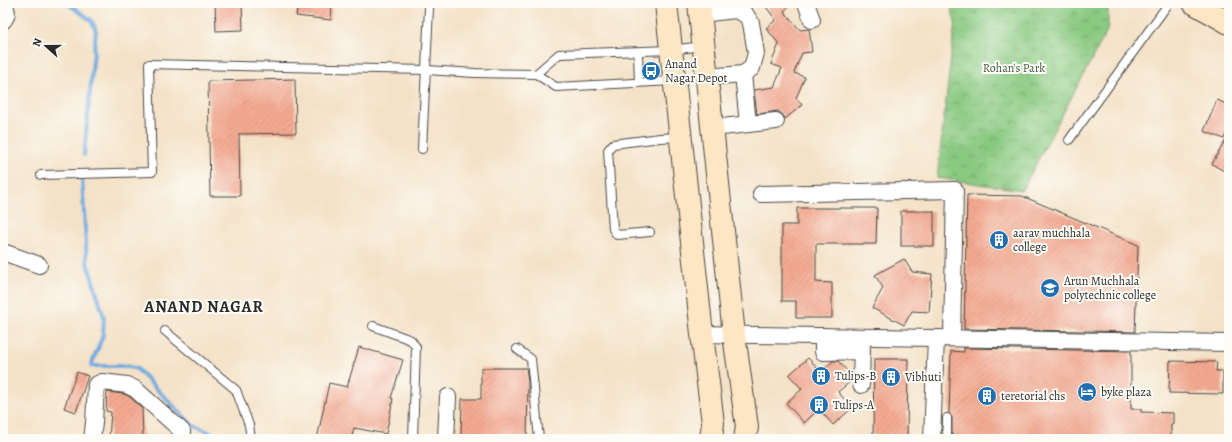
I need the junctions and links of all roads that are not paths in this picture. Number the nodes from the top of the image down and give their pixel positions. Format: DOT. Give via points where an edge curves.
graph roads {
  1 [pos="666,3"];
  2 [pos="806,3"];
  3 [pos="1169,3"];
  4 [pos="1194,3"];
  5 [pos="3,4"];
  6 [pos="736,7"];
  7 [pos="429,8"];
  8 [pos="699,9"];
  9 [pos="812,20"];
  10 [pos="3,21"];
  11 [pos="1229,23"];
  12 [pos="704,46"];
  13 [pos="671,50"];
  14 [pos="638,52"];
  15 [pos="426,70"];
  16 [pos="536,74"];
  17 [pos="743,74"];
  18 [pos="707,77"];
  19 [pos="674,80"];
  20 [pos="640,82"];
  21 [pos="776,121"];
  22 [pos="748,124"];
  23 [pos="713,128"];
  24 [pos="681,137"];
  25 [pos="1069,140"];
  26 [pos="422,149"];
  27 [pos="41,175"];
  28 [pos="761,194"];
  29 [pos="650,232"];
  30 [pos="3,252"];
  31 [pos="39,265"];
  32 [pos="373,326"];
  33 [pos="165,331"];
  34 [pos="702,334"];
  35 [pos="734,335"];
  36 [pos="944,338"];
  37 [pos="823,340"];
  38 [pos="1229,343"];
  39 [pos="862,344"];
  40 [pos="763,345"];
  41 [pos="516,349"];
  42 [pos="861,385"];
  43 [pos="448,397"];
  44 [pos="947,418"];
  45 [pos="92,439"];
  46 [pos="182,439"];
  47 [pos="251,439"];
  48 [pos="413,439"];
  49 [pos="446,439"];
  50 [pos="539,439"];
  51 [pos="711,439"];
  52 [pos="745,439"];
  53 [pos="932,439"];
  54 [pos="947,439"];
  1 -- 13 [label="main road"];
  2 -- 9 [label="street"];
  3 -- 25 [label="lane"];
  4 -- 11 [label="main road"];
  5 -- 10 [label="street" via="7,11"];
  6 -- 8 [label="street"];
  6 -- 17 [label="street" via="751,23 756,53 752,68"];
  7 -- 15 [label="lane"];
  8 -- 12 [label="main road"];
  12 -- 13 [label="lane"];
  12 -- 18 [label="main road"];
  13 -- 14 [label="lane"];
  13 -- 19 [label="main road"];
  14 -- 16 [label="lane" via="559,54"];
  14 -- 20 [label="lane"];
  15 -- 16 [label="lane"];
  15 -- 26 [label="lane"];
  15 -- 27 [label="lane" via="149,64 152,172"];
  16 -- 20 [label="lane" via="556,87"];
  17 -- 18 [label="street"];
  17 -- 22 [label="street"];
  18 -- 23 [label="main road"];
  19 -- 20 [label="lane"];
  19 -- 24 [label="main road"];
  21 -- 22 [label="street"];
  22 -- 23 [label="street"];
  23 -- 35 [label="main road"];
  24 -- 29 [label="lane" via="613,144 608,150 613,229 617,235"];
  24 -- 34 [label="main road"];
  28 -- 36 [label="street" via="955,190"];
  30 -- 31 [label="street"];
  32 -- 48 [label="lane" via="411,340 416,347"];
  33 -- 47 [label="lane" via="236,390 249,425"];
  34 -- 35 [label="street"];
  34 -- 51 [label="main road" via="713,423"];
  35 -- 37 [label="street"];
  35 -- 52 [label="main road" via="747,427"];
  36 -- 38 [label="street"];
  36 -- 39 [label="street"];
  36 -- 53 [label="street"];
  37 -- 39 [label="street"];
  37 -- 40 [label="street"];
  39 -- 42 [label="street"];
  41 -- 50 [label="lane" via="531,359"];
  43 -- 49 [label="street"];
  44 -- 54 [label="lane"];
  45 -- 46 [label="street" via="96,385 102,382 127,385 135,389 182,431"];
}
